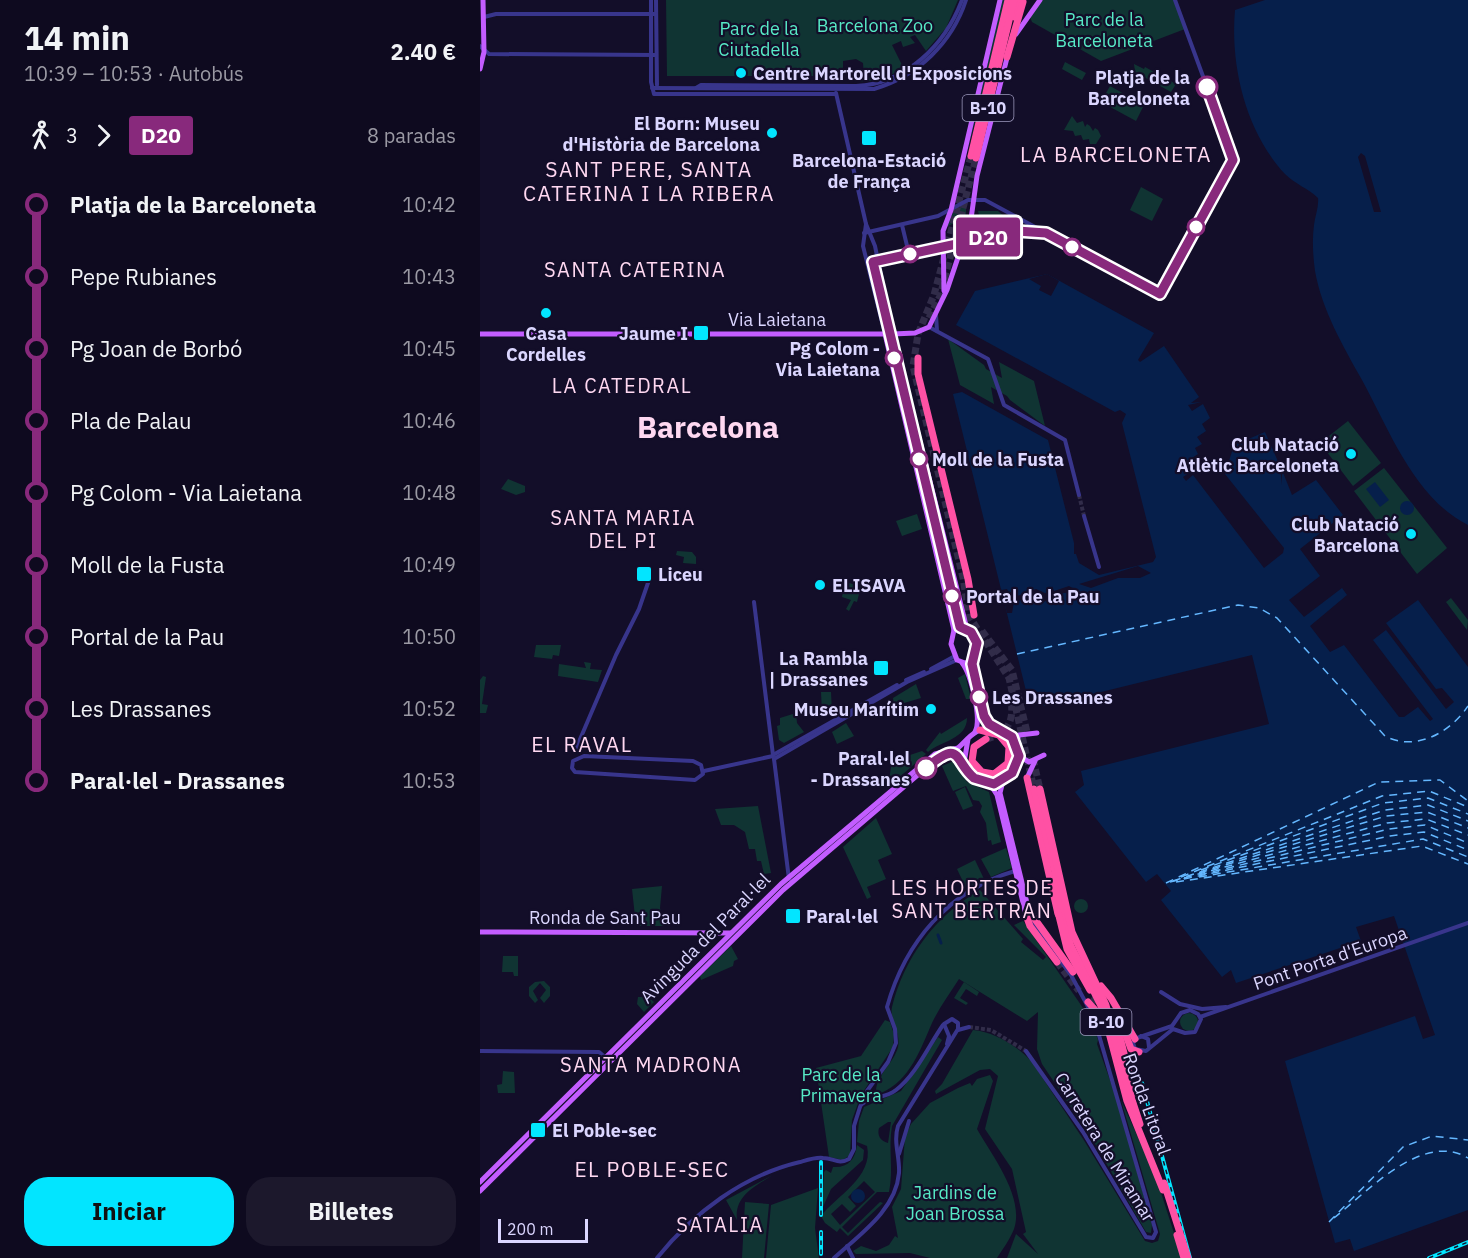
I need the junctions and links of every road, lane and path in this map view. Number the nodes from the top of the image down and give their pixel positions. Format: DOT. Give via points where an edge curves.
graph roads {
  1 [pos="483,0"];
  2 [pos="651,0"];
  3 [pos="656,0"];
  4 [pos="964,0"];
  5 [pos="1000,0"];
  6 [pos="1008,0"];
  7 [pos="1014,0"];
  8 [pos="1022,0"];
  9 [pos="1040,0"];
  10 [pos="1175,0"];
  11 [pos="654,14"];
  12 [pos="482,20"];
  13 [pos="482,34"];
  14 [pos="480,46"];
  15 [pos="484,52"];
  16 [pos="653,55"];
  17 [pos="1003,58"];
  18 [pos="480,69"];
  19 [pos="656,87"];
  20 [pos="696,88"];
  21 [pos="835,89"];
  22 [pos="737,91"];
  23 [pos="697,94"];
  24 [pos="974,199"];
  25 [pos="951,210"];
  26 [pos="1017,216"];
  27 [pos="866,224"];
  28 [pos="903,225"];
  29 [pos="1019,230"];
  30 [pos="870,232"];
  31 [pos="864,233"];
  32 [pos="1046,233"];
  33 [pos="962,243"];
  34 [pos="942,247"];
  35 [pos="909,254"];
  36 [pos="877,261"];
  37 [pos="869,263"];
  38 [pos="944,296"];
  39 [pos="936,314"];
  40 [pos="929,327"];
  41 [pos="938,331"];
  42 [pos="480,334"];
  43 [pos="885,334"];
  44 [pos="893,334"];
  45 [pos="918,358"];
  46 [pos="1079,495"];
  47 [pos="1084,516"];
  48 [pos="1099,567"];
  49 [pos="649,580"];
  50 [pos="754,602"];
  51 [pos="974,615"];
  52 [pos="967,628"];
  53 [pos="954,630"];
  54 [pos="958,660"];
  55 [pos="972,661"];
  56 [pos="996,728"];
  57 [pos="978,731"];
  58 [pos="1037,733"];
  59 [pos="968,739"];
  60 [pos="986,739"];
  61 [pos="1016,742"];
  62 [pos="574,751"];
  63 [pos="1044,755"];
  64 [pos="1019,756"];
  65 [pos="774,757"];
  66 [pos="1038,760"];
  67 [pos="964,763"];
  68 [pos="704,771"];
  69 [pos="1012,773"];
  70 [pos="1027,778"];
  71 [pos="1004,780"];
  72 [pos="988,784"];
  73 [pos="1017,871"];
  74 [pos="1055,877"];
  75 [pos="789,881"];
  76 [pos="1027,913"];
  77 [pos="1058,914"];
  78 [pos="1468,923"];
  79 [pos="480,932"];
  80 [pos="731,933"];
  81 [pos="1057,962"];
  82 [pos="1095,980"];
  83 [pos="1161,992"];
  84 [pos="1090,997"];
  85 [pos="1235,1005"];
  86 [pos="1200,1017"];
  87 [pos="1177,1020"];
  88 [pos="958,1023"];
  89 [pos="944,1024"];
  90 [pos="946,1031"];
  91 [pos="956,1031"];
  92 [pos="1181,1031"];
  93 [pos="938,1033"];
  94 [pos="1138,1038"];
  95 [pos="947,1044"];
  96 [pos="1149,1047"];
  97 [pos="480,1051"];
  98 [pos="1026,1051"];
  99 [pos="1138,1052"];
  100 [pos="608,1060"];
  101 [pos="868,1094"];
  102 [pos="875,1097"];
  103 [pos="902,1119"];
  104 [pos="1143,1136"];
  105 [pos="898,1157"];
  106 [pos="480,1182"];
  107 [pos="480,1191"];
  108 [pos="847,1246"];
  109 [pos="657,1258"];
  110 [pos="834,1258"];
  111 [pos="853,1258"];
  112 [pos="1186,1258"];
  1 -- 12 [label="main road"];
  2 -- 11 [label="street"];
  3 -- 11 [label="street"];
  4 -- 21 [label="street" via="950,34 918,68 874,89"];
  5 -- 25 [label="main road"];
  6 -- 17 [label="highway, B-10" via="974,157"];
  7 -- 17 [label="highway, B-10"];
  8 -- 17 [label="highway"];
  8 -- 17 [label="highway"];
  9 -- 17 [label="main road"];
  10 -- 32 [label="street" via="1232,163 1160,294"];
  11 -- 12 [label="street" via="496,14"];
  11 -- 16 [label="street"];
  12 -- 13 [label="main road"];
  13 -- 15 [label="main road"];
  14 -- 15 [label="street"];
  15 -- 16 [label="street"];
  15 -- 18 [label="main road"];
  16 -- 19 [label="street"];
  17 -- 24 [label="main road"];
  19 -- 20 [label="street"];
  19 -- 23 [label="street" via="654,94"];
  20 -- 21 [label="street" via="701,85"];
  20 -- 22 [label="street"];
  20 -- 23 [label="street"];
  21 -- 22 [label="street"];
  21 -- 22 [label="street"];
  21 -- 27 [label="street"];
  22 -- 23 [label="street"];
  24 -- 25 [label="street"];
  24 -- 26 [label="street" via="989,201"];
  24 -- 33 [label="main road"];
  25 -- 28 [label="street"];
  25 -- 34 [label="main road"];
  26 -- 29 [label="street"];
  26 -- 32 [label="street"];
  27 -- 30 [label="street"];
  27 -- 31 [label="street"];
  28 -- 30 [label="street"];
  28 -- 35 [label="street"];
  29 -- 32 [label="street"];
  29 -- 33 [label="street"];
  30 -- 31 [label="street"];
  30 -- 36 [label="street"];
  31 -- 37 [label="street" via="863,246"];
  33 -- 34 [label="street"];
  33 -- 38 [label="main road"];
  34 -- 35 [label="street"];
  34 -- 38 [label="main road"];
  35 -- 36 [label="street"];
  36 -- 37 [label="street"];
  36 -- 44 [label="street"];
  37 -- 43 [label="street"];
  38 -- 39 [label="main road"];
  39 -- 40 [label="main road"];
  39 -- 41 [label="street"];
  40 -- 41 [label="street"];
  40 -- 44 [label="main road, Via Laietana" via="915,333"];
  41 -- 46 [label="street" via="990,360 1005,407 1065,440"];
  42 -- 43 [label="main road, Via Laietana"];
  43 -- 44 [label="main road, Via Laietana"];
  43 -- 53 [label="main road"];
  44 -- 52 [label="main road"];
  45 -- 51 [label="highway" via="918,374"];
  47 -- 48 [label="street"];
  49 -- 62 [label="street"];
  50 -- 65 [label="street"];
  52 -- 53 [label="main road"];
  52 -- 55 [label="main road" via="974,635 977,651"];
  53 -- 54 [label="main road" via="951,644"];
  54 -- 55 [label="main road"];
  54 -- 57 [label="main road" via="967,670 978,714"];
  54 -- 65 [label="street" via="907,682"];
  55 -- 56 [label="main road" via="984,716"];
  56 -- 57 [label="main road"];
  56 -- 61 [label="main road"];
  57 -- 59 [label="main road"];
  57 -- 60 [label="highway" via="1001,736 1010,751 1005,768 988,774 977,769 972,756 976,745"];
  58 -- 61 [label="main road" via="1019,735"];
  59 -- 67 [label="main road"];
  59 -- 75 [label="main road, Avinguda del Paral·lel" via="958,748 934,754"];
  61 -- 64 [label="main road"];
  63 -- 66 [label="main road"];
  64 -- 66 [label="main road" via="1025,762"];
  64 -- 69 [label="main road"];
  65 -- 68 [label="street"];
  65 -- 75 [label="street"];
  66 -- 70 [label="main road"];
  67 -- 72 [label="main road" via="971,776"];
  67 -- 75 [label="main road, Avinguda del Paral·lel" via="955,754 940,756"];
  68 -- 68 [label="street" via="693,761 584,756 574,760 572,768 579,773 695,780"];
  69 -- 70 [label="main road, B-10" via="1022,770"];
  69 -- 71 [label="main road"];
  70 -- 77 [label="highway, B-10"];
  71 -- 72 [label="main road"];
  71 -- 73 [label="main road" via="999,790"];
  72 -- 73 [label="main road" via="996,792"];
  73 -- 76 [label="main road"];
  73 -- 101 [label="street" via="970,891 933,920 905,962 887,1010 896,1043"];
  74 -- 77 [label="highway, B-10"];
  74 -- 82 [label="highway, Ronda Litoral / B-10" via="1037,789 1072,932"];
  74 -- 104 [label="highway, Ronda Litoral / B-10" via="1064,925 1103,1010 1120,1079"];
  75 -- 80 [label="main road, Avinguda del Paral·lel"];
  75 -- 100 [label="main road, Avinguda del Paral·lel"];
  76 -- 81 [label="highway" via="1030,926"];
  76 -- 84 [label="highway, B-10"];
  76 -- 98 [label="street, Carretera de Miramar" via="1071,975 1094,1018 1156,1232 1153,1238 1146,1237 1083,1132"];
  77 -- 84 [label="highway, B-10" via="1069,956"];
  78 -- 85 [label="street, Pont Porta d'Europa"];
  79 -- 80 [label="main road, Ronda de Sant Pau"];
  80 -- 100 [label="main road, Avinguda del Paral·lel"];
  82 -- 94 [label="highway, B-10"];
  82 -- 104 [label="highway, Ronda Litoral / B-10" via="1108,1010"];
  83 -- 85 [label="street" via="1176,1002 1202,1009"];
  84 -- 104 [label="highway, B-10" via="1121,1094"];
  85 -- 86 [label="street, Pont Porta d'Europa"];
  86 -- 87 [label="street" via="1187,1010"];
  86 -- 92 [label="street" via="1195,1032"];
  87 -- 92 [label="street"];
  87 -- 94 [label="street" via="1172,1026"];
  88 -- 89 [label="street" via="950,1018"];
  88 -- 91 [label="street"];
  88 -- 91 [label="street" via="967,1027"];
  89 -- 90 [label="street"];
  89 -- 93 [label="street"];
  90 -- 91 [label="street"];
  90 -- 93 [label="street"];
  90 -- 95 [label="street"];
  91 -- 95 [label="street"];
  92 -- 96 [label="street" via="1171,1030"];
  93 -- 102 [label="street" via="902,1086 891,1094"];
  94 -- 96 [label="street" via="1148,1039"];
  94 -- 99 [label="street" via="1133,1045"];
  95 -- 103 [label="street"];
  96 -- 99 [label="street"];
  97 -- 100 [label="street" via="599,1052"];
  99 -- 104 [label="highway, B-10" via="1131,1049 1114,1013"];
  100 -- 106 [label="main road, Avinguda del Paral·lel"];
  100 -- 107 [label="main road, Avinguda del Paral·lel"];
  101 -- 102 [label="street"];
  101 -- 102 [label="street"];
  101 -- 109 [label="street" via="854,1126 853,1154 849,1159 837,1163 825,1157 776,1168 725,1195"];
  103 -- 105 [label="street" via="895,1137"];
  103 -- 105 [label="street" via="904,1124 909,1121"];
  104 -- 112 [label="highway, Ronda Litoral / B-10, bridge"];
  105 -- 108 [label="street" via="897,1186 891,1200"];
  108 -- 110 [label="street"];
  108 -- 111 [label="street"];
}
